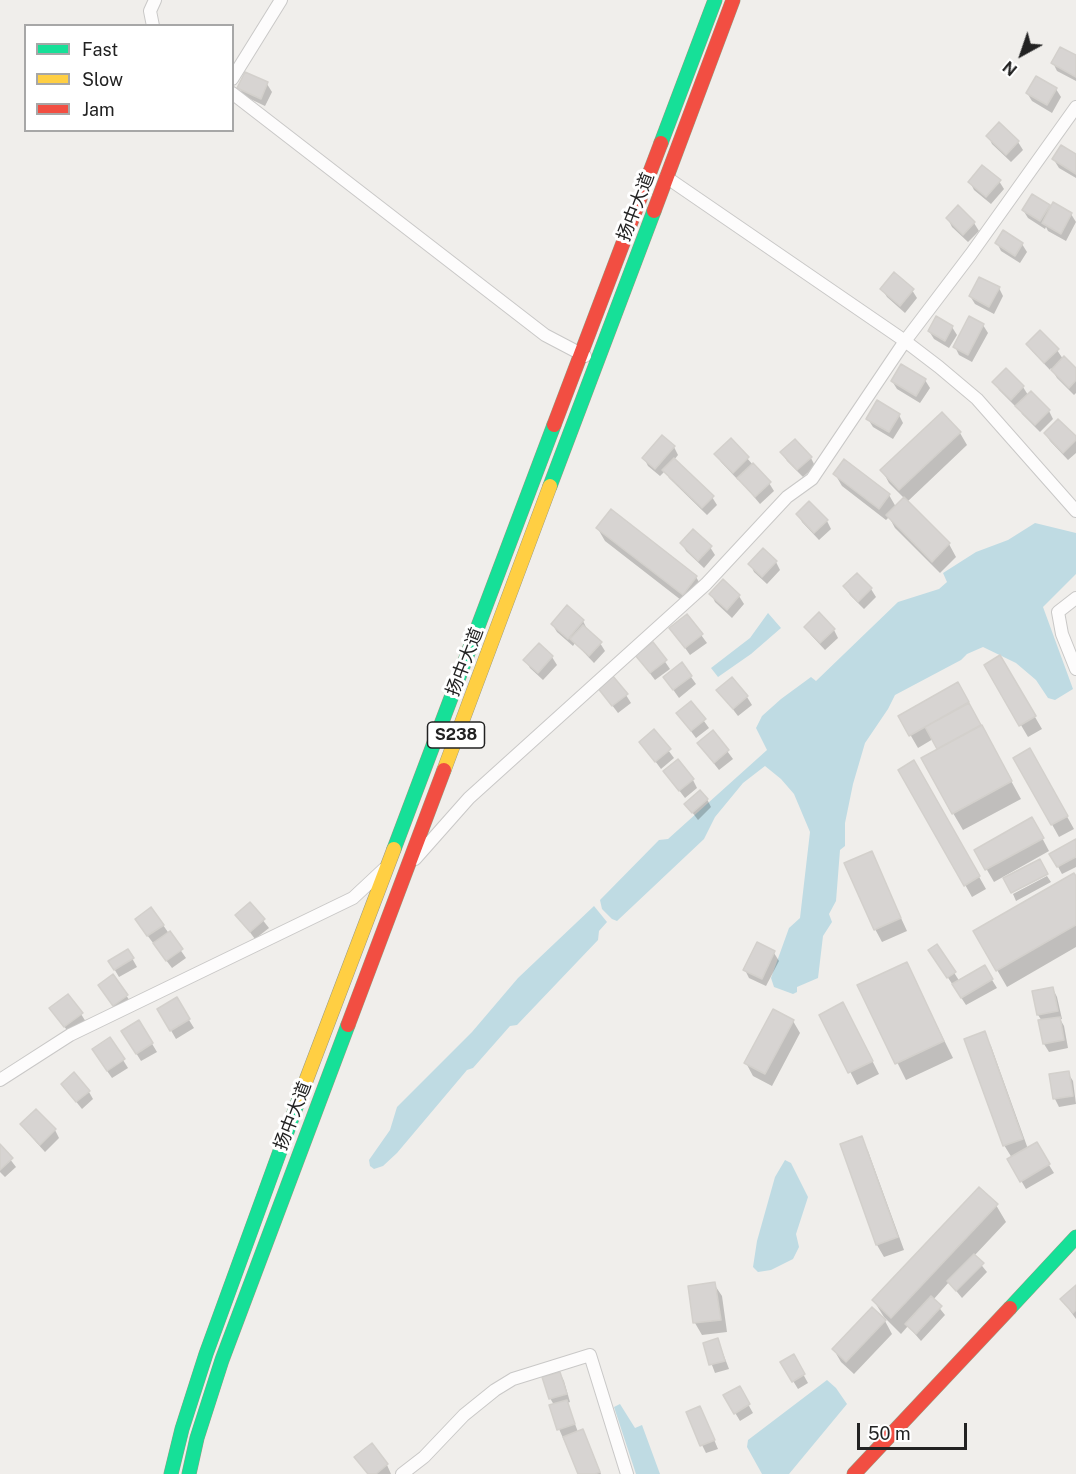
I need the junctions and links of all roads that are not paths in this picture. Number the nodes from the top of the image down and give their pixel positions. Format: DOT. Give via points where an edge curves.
graph roads {
  1 [pos="155,0"];
  2 [pos="281,0"];
  3 [pos="715,0"];
  4 [pos="733,0"];
  5 [pos="153,24"];
  6 [pos="234,76"];
  7 [pos="234,95"];
  8 [pos="1076,107"];
  9 [pos="651,170"];
  10 [pos="666,177"];
  11 [pos="905,341"];
  12 [pos="581,354"];
  13 [pos="597,362"];
  14 [pos="1076,511"];
  15 [pos="1076,598"];
  16 [pos="1076,669"];
  17 [pos="388,865"];
  18 [pos="405,870"];
  19 [pos="0,1080"];
  20 [pos="1076,1237"];
  21 [pos="171,1474"];
  22 [pos="189,1474"];
  23 [pos="402,1474"];
  24 [pos="627,1474"];
  25 [pos="854,1474"];
  1 -- 5 [label="street" via="150,11"];
  2 -- 6 [label="street"];
  3 -- 9 [label="main road, 扬中大道 / S238"];
  4 -- 10 [label="main road, 扬中大道 / S238"];
  7 -- 12 [label="street" via="545,335"];
  8 -- 11 [label="street"];
  9 -- 10 [label="main road"];
  9 -- 12 [label="main road, 扬中大道 / S238"];
  10 -- 11 [label="street"];
  10 -- 13 [label="main road, 扬中大道 / S238"];
  11 -- 14 [label="street" via="977,399"];
  11 -- 18 [label="street" via="812,479 787,497 706,584 469,798"];
  12 -- 13 [label="street"];
  12 -- 17 [label="main road, 扬中大道 / S238"];
  13 -- 18 [label="main road, 扬中大道 / S238"];
  15 -- 16 [label="street" via="1058,612"];
  17 -- 18 [label="street"];
  17 -- 19 [label="street" via="353,898 70,1035"];
  17 -- 21 [label="main road, 扬中大道 / S238" via="206,1354"];
  18 -- 22 [label="main road, 扬中大道 / S238" via="222,1360"];
  20 -- 25 [label="main road"];
  23 -- 24 [label="street" via="495,1390 513,1379 590,1355"];
}
